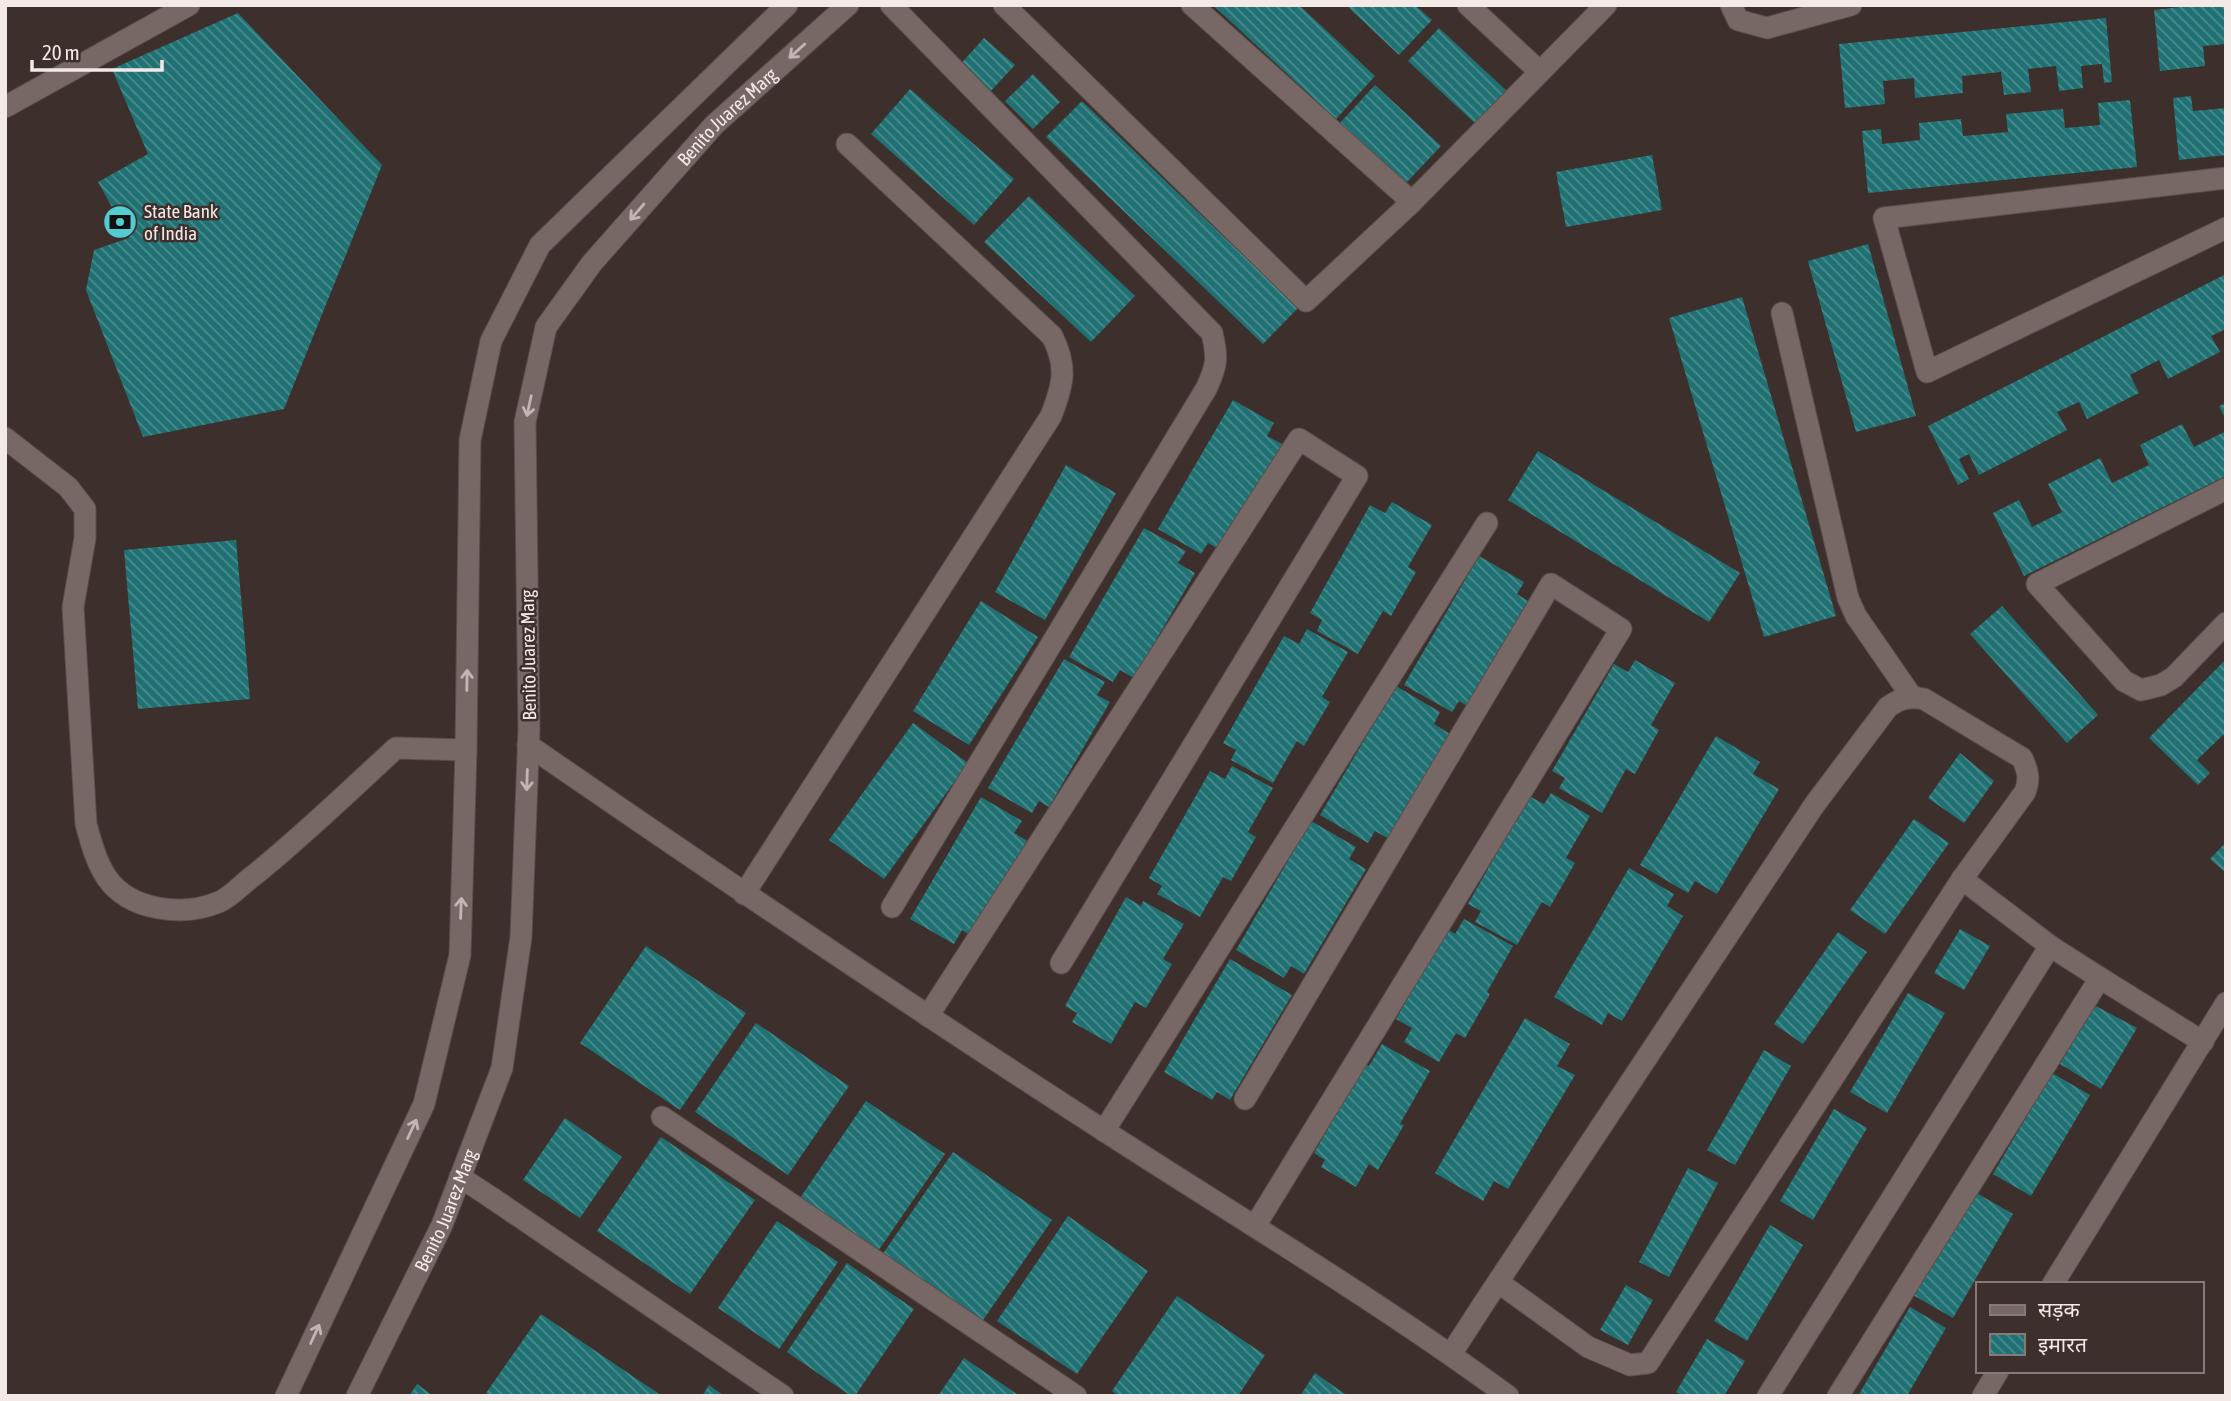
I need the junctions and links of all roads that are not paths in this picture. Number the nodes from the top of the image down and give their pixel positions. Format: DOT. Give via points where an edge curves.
graph roads {
  1 [pos="188,5"];
  2 [pos="787,5"];
  3 [pos="848,5"];
  4 [pos="891,5"];
  5 [pos="1004,5"];
  6 [pos="1192,5"];
  7 [pos="1468,5"];
  8 [pos="1606,5"];
  9 [pos="1731,5"];
  10 [pos="1851,5"];
  11 [pos="1540,72"];
  12 [pos="5,107"];
  13 [pos="847,144"];
  14 [pos="2226,178"];
  15 [pos="1412,202"];
  16 [pos="2226,228"];
  17 [pos="1782,313"];
  18 [pos="5,438"];
  19 [pos="2226,489"];
  20 [pos="1487,523"];
  21 [pos="2226,623"];
  22 [pos="1912,697"];
  23 [pos="528,746"];
  24 [pos="466,750"];
  25 [pos="1962,879"];
  26 [pos="744,894"];
  27 [pos="892,907"];
  28 [pos="2050,946"];
  29 [pos="1061,962"];
  30 [pos="2100,978"];
  31 [pos="2226,1003"];
  32 [pos="928,1016"];
  33 [pos="2203,1042"];
  34 [pos="1245,1099"];
  35 [pos="662,1117"];
  36 [pos="1104,1131"];
  37 [pos="460,1177"];
  38 [pos="1255,1226"];
  39 [pos="1498,1282"];
  40 [pos="2054,1282"];
  41 [pos="1451,1354"];
  42 [pos="1997,1373"];
  43 [pos="286,1396"];
  44 [pos="356,1396"];
  45 [pos="783,1396"];
  46 [pos="1076,1396"];
  47 [pos="1508,1396"];
  48 [pos="1768,1396"];
  49 [pos="1838,1396"];
  50 [pos="1983,1396"];
  1 -- 12 [label="street"];
  24 -- 2 [label="street, Benito Juarez Marg, one-way" via="470,440 491,341 540,245"];
  3 -- 23 [label="street, Benito Juarez Marg, one-way" via="714,125 592,263 546,327 525,422"];
  4 -- 27 [label="street" via="1212,334 1217,351 1217,367 1206,389"];
  5 -- 15 [label="street" via="1306,300"];
  6 -- 15 [label="street"];
  7 -- 11 [label="street"];
  8 -- 11 [label="street"];
  9 -- 10 [label="street" via="1738,20 1768,27"];
  11 -- 15 [label="street"];
  13 -- 26 [label="street" via="1052,336 1063,373 1051,416"];
  14 -- 16 [label="street" via="1884,218 1927,372"];
  17 -- 22 [label="street" via="1848,598 1856,617"];
  18 -- 24 [label="street" via="68,487 85,509 85,538 73,607 86,824 94,853 122,894 156,909 220,902 396,748"];
  19 -- 21 [label="street" via="2038,583 2124,681 2141,690 2174,677"];
  20 -- 36 [label="street"];
  22 -- 25 [label="street" via="1924,699 2022,758 2028,771 2025,792"];
  22 -- 39 [label="street" via="1888,708 1815,804"];
  23 -- 26 [label="street"];
  23 -- 37 [label="street, Benito Juarez Marg, one-way" via="521,937 502,1068"];
  43 -- 24 [label="street, Benito Juarez Marg, one-way" via="424,1104 460,955"];
  25 -- 28 [label="street"];
  25 -- 39 [label="street" via="1648,1363 1630,1365 1588,1347"];
  26 -- 32 [label="street"];
  28 -- 30 [label="street"];
  28 -- 48 [label="street"];
  29 -- 32 [label="street" via="1357,476 1299,439"];
  30 -- 33 [label="street"];
  30 -- 49 [label="street"];
  31 -- 33 [label="street"];
  32 -- 36 [label="street"];
  33 -- 40 [label="street"];
  34 -- 38 [label="street" via="1551,583 1621,629"];
  35 -- 46 [label="street"];
  36 -- 38 [label="street"];
  37 -- 44 [label="street, Benito Juarez Marg" via="442,1225"];
  37 -- 45 [label="street"];
  38 -- 41 [label="street"];
  39 -- 41 [label="street"];
  41 -- 47 [label="street"];
  42 -- 50 [label="street"];
}
